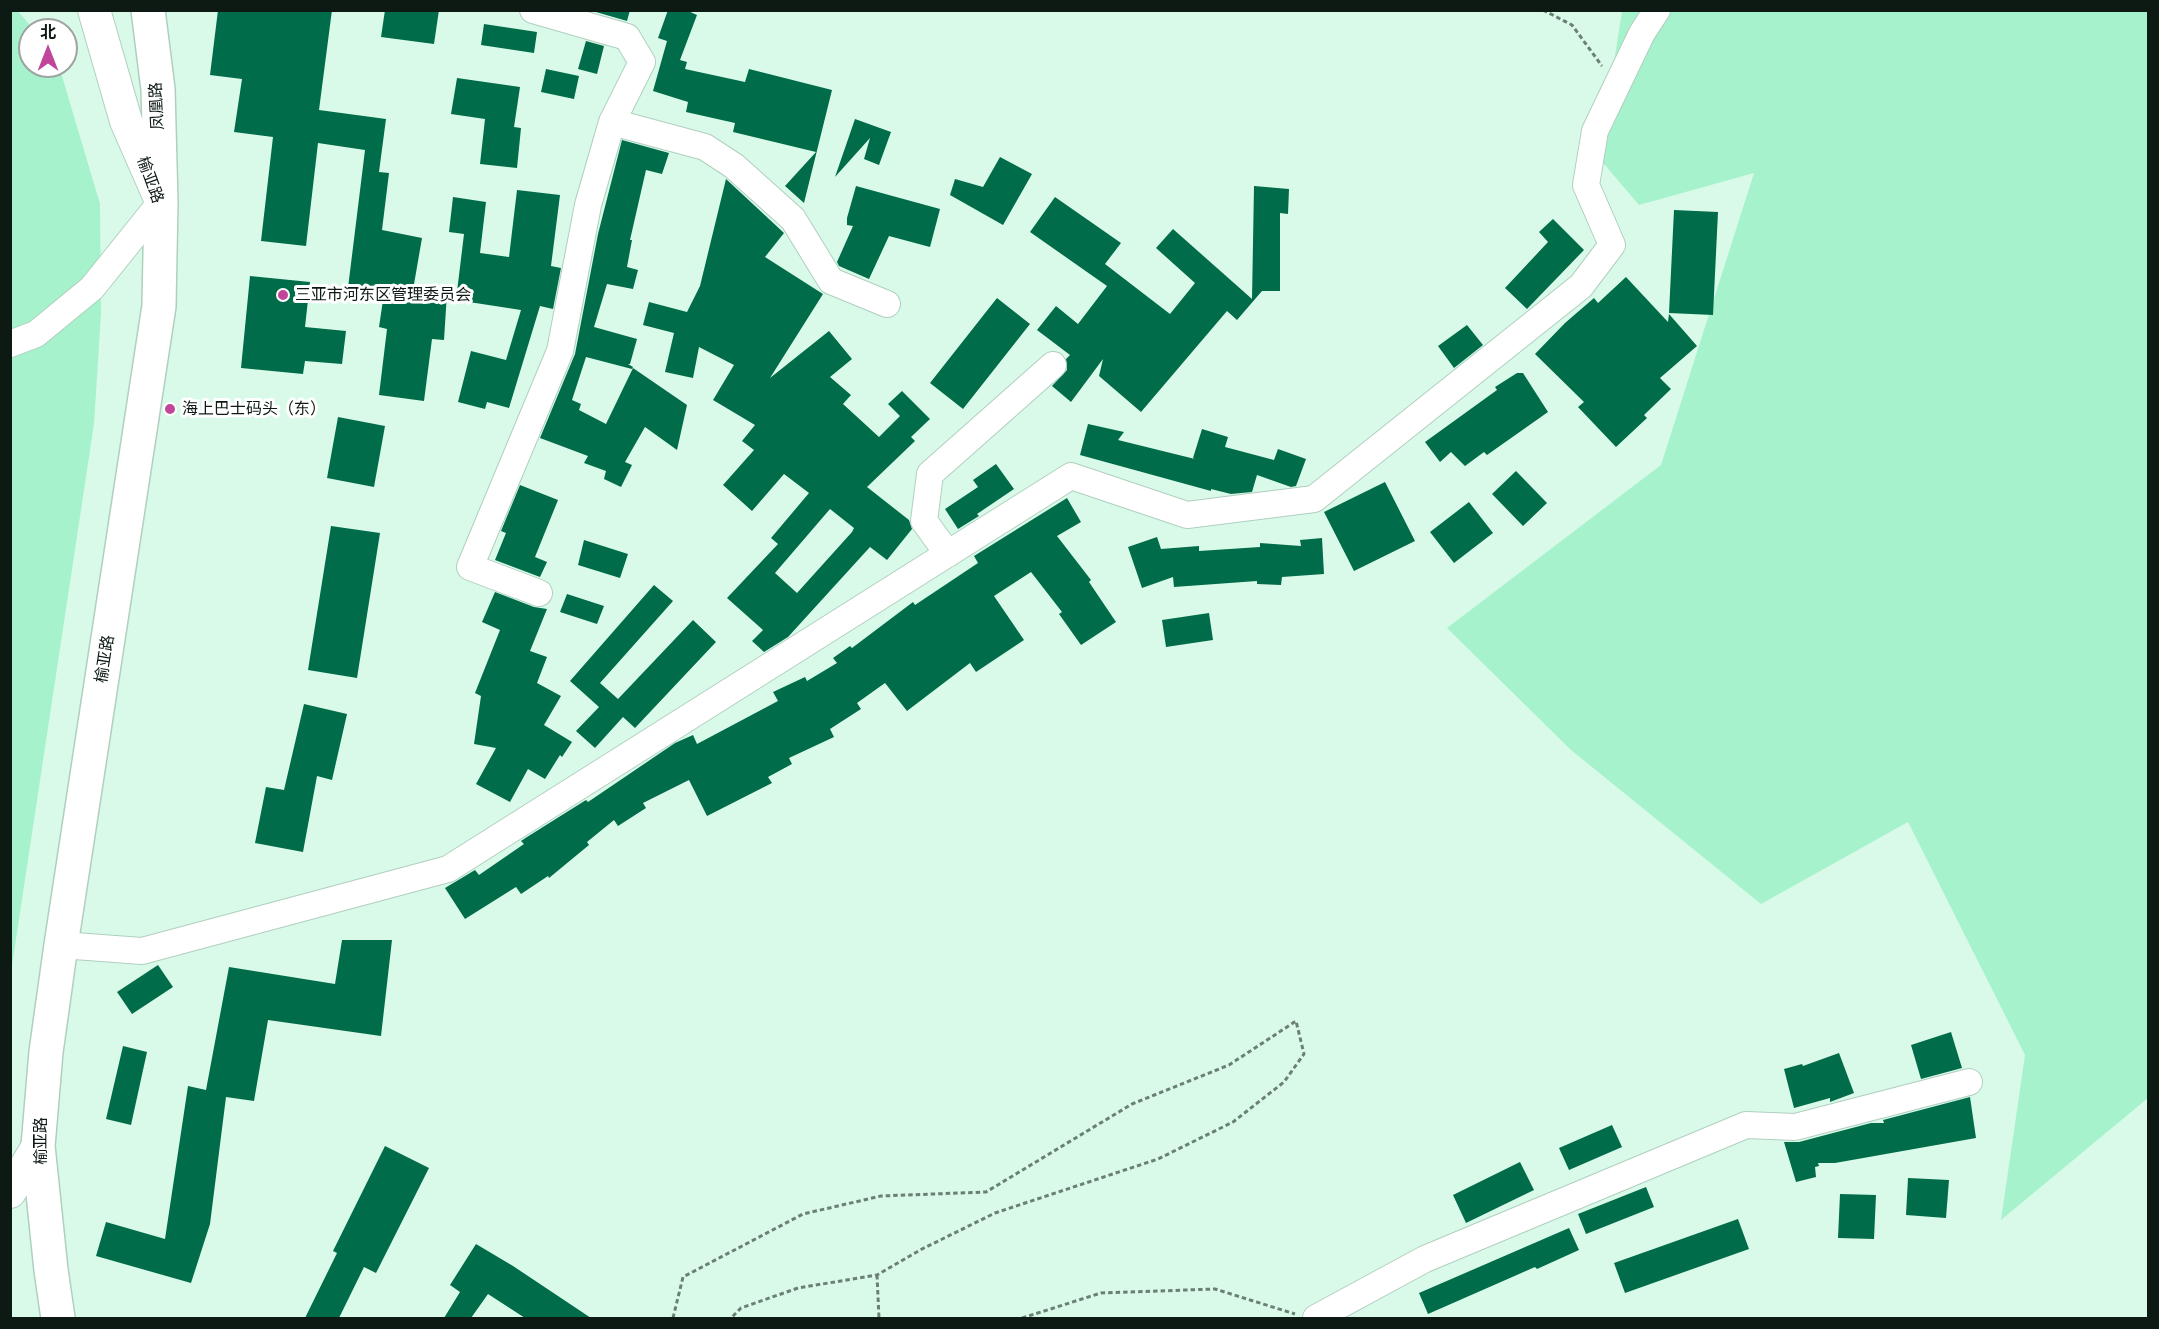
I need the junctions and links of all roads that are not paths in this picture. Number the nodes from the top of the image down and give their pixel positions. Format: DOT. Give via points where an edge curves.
graph roads {
  1 [pos="94,10"];
  2 [pos="148,10"];
  3 [pos="533,10"];
  4 [pos="1657,10"];
  5 [pos="612,122"];
  6 [pos="161,202"];
  7 [pos="887,304"];
  8 [pos="10,344"];
  9 [pos="1053,365"];
  10 [pos="948,554"];
  11 [pos="539,592"];
  12 [pos="61,945"];
  13 [pos="1970,1082"];
  14 [pos="38,1146"];
  15 [pos="10,1192"];
  16 [pos="1307,1317"];
  17 [pos="58,1318"];
  1 -- 6 [label="main road, 榆亚路" via="126,121"];
  2 -- 6 [label="highway, 凤凰路" via="158,89"];
  3 -- 5 [label="street" via="627,38 642,62"];
  4 -- 10 [label="street" via="1595,131 1586,185 1612,245 1581,286 1314,498 1187,515 1071,476"];
  5 -- 7 [label="street" via="705,147 734,166 793,219 831,281"];
  5 -- 11 [label="street" via="588,205 560,351 470,567"];
  6 -- 8 [label="street" via="92,288 36,334"];
  6 -- 12 [label="highway, 榆亚路" via="159,306"];
  9 -- 10 [label="street" via="930,474 924,521"];
  10 -- 12 [label="street" via="448,869 142,951"];
  12 -- 14 [label="highway, 榆亚路"];
  13 -- 16 [label="street" via="1795,1127 1746,1125 1425,1259"];
  14 -- 15 [label="main road"];
  14 -- 17 [label="highway, 榆亚路"];
}
